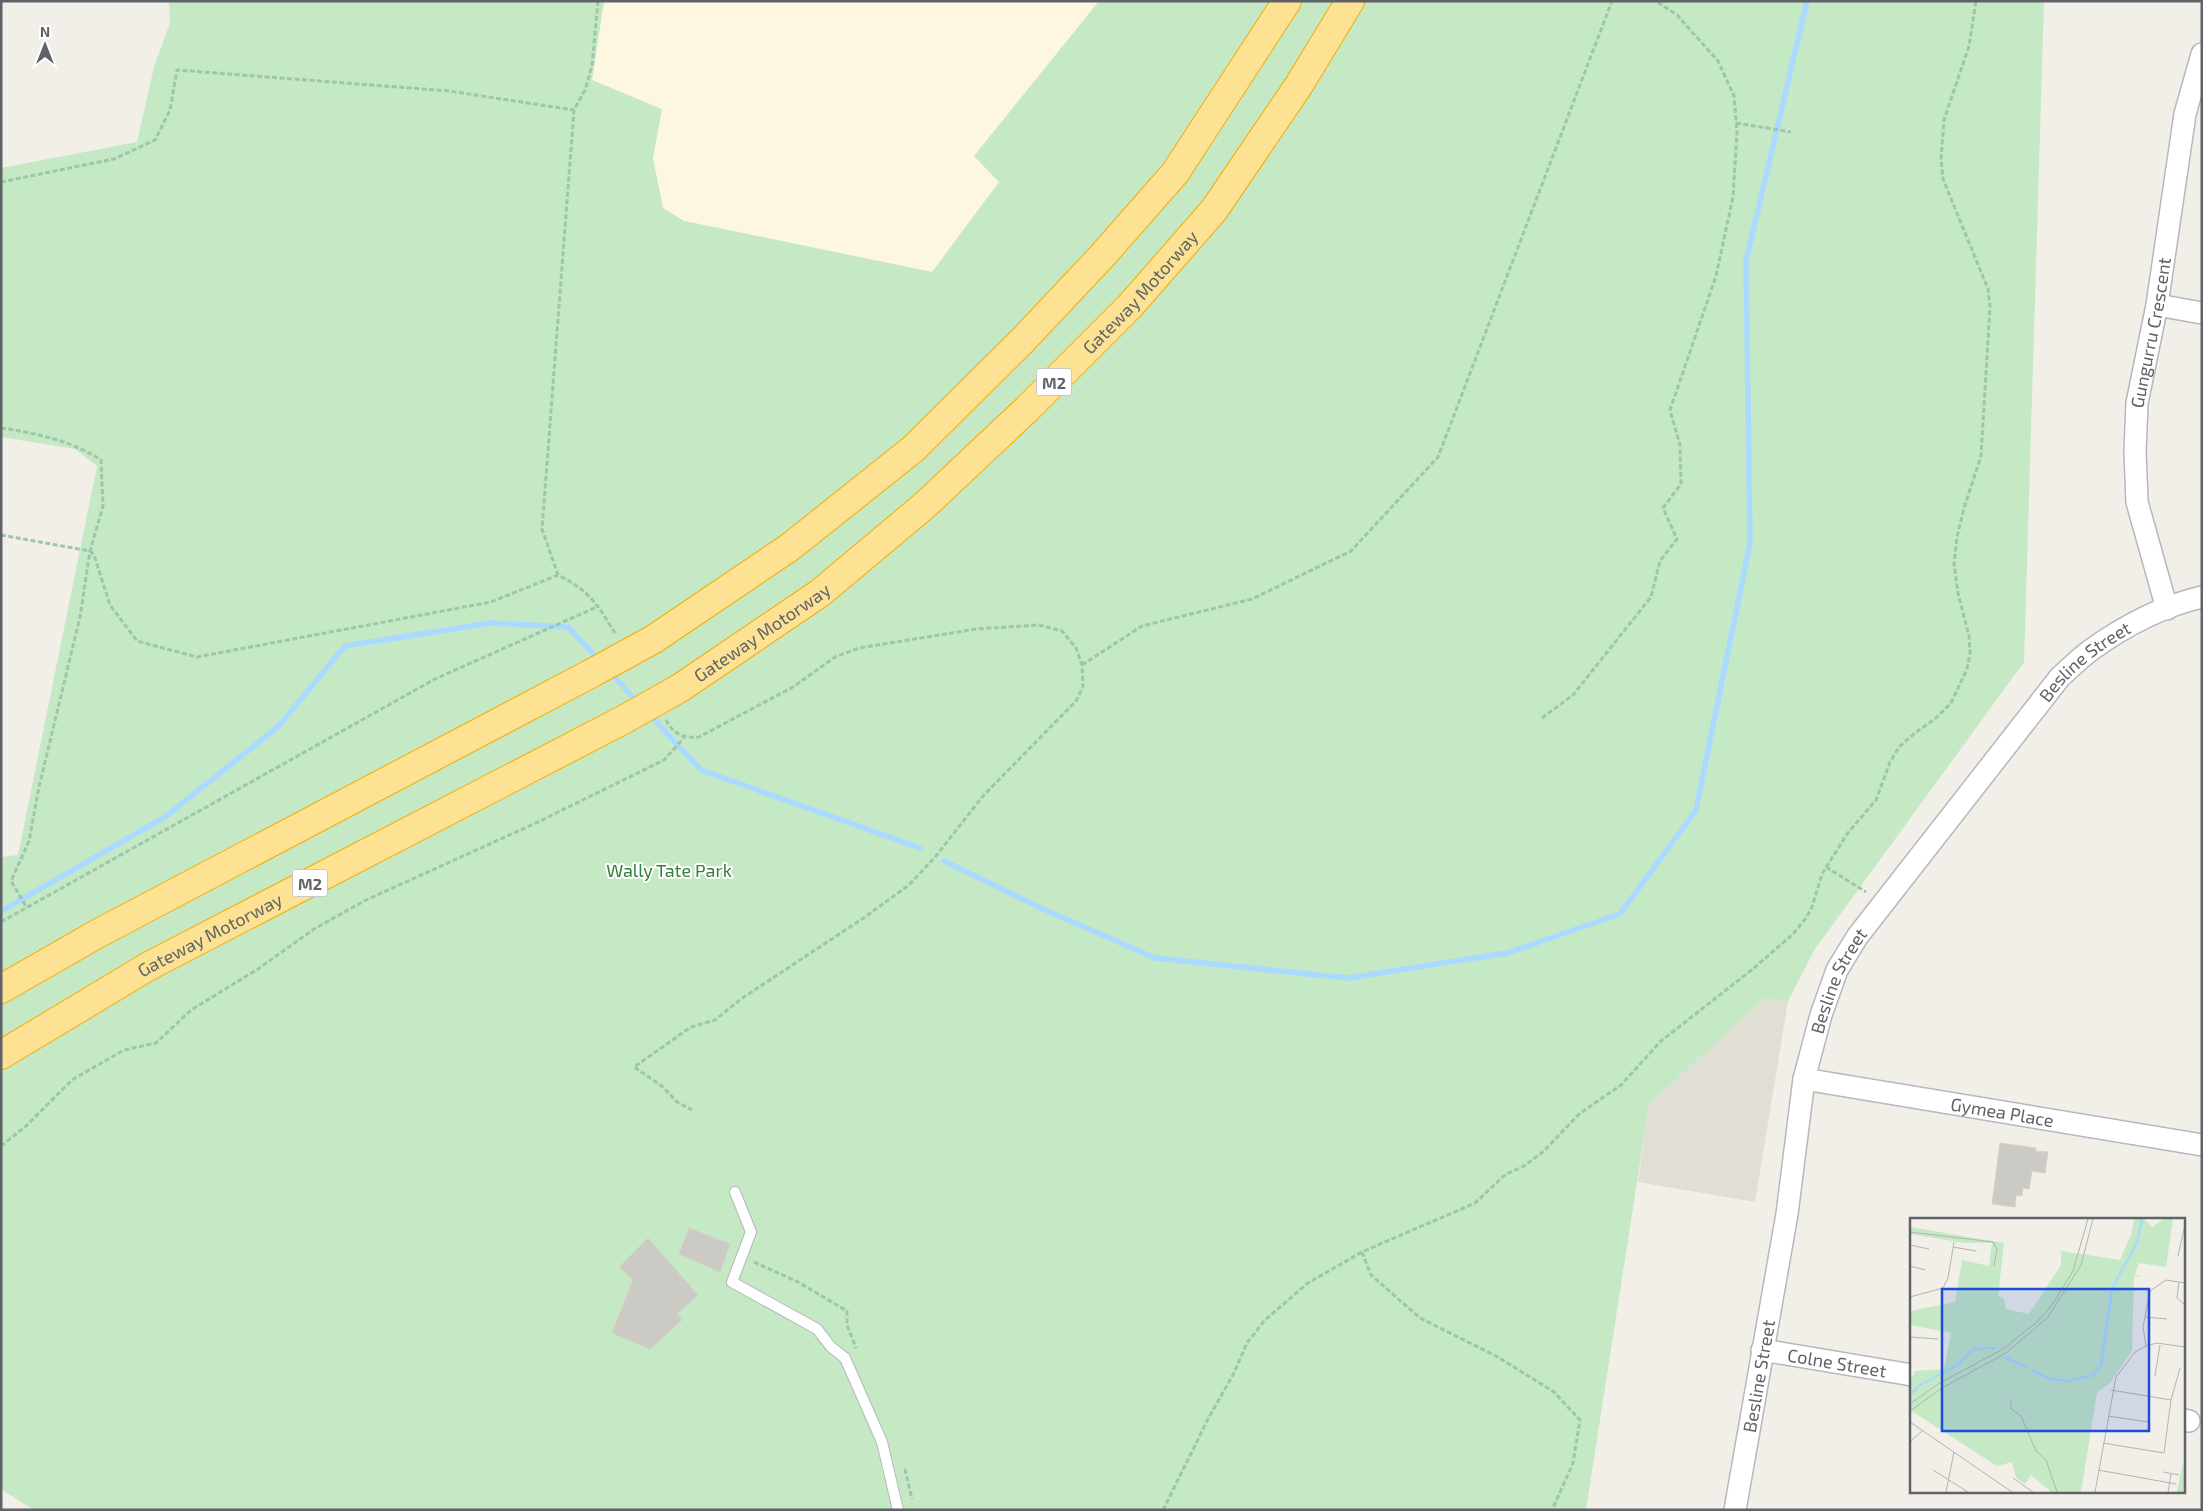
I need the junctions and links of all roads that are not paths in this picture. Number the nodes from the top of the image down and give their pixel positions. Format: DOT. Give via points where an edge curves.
graph roads {
  1 [pos="1287,1"];
  2 [pos="1350,1"];
  3 [pos="2202,54"];
  4 [pos="2157,305"];
  5 [pos="2202,313"];
  6 [pos="2202,597"];
  7 [pos="2167,609"];
  8 [pos="1,989"];
  9 [pos="1,1055"];
  10 [pos="1804,1079"];
  11 [pos="2202,1145"];
  12 [pos="735,1192"];
  13 [pos="1762,1350"];
  14 [pos="1910,1375"];
  15 [pos="898,1510"];
  16 [pos="1735,1510"];
  1 -- 8 [label="highway, bridge" via="1175,173 1104,255 914,449 790,547 654,639 97,934"];
  2 -- 9 [label="highway, Gateway Motorway / M2, bridge" via="1299,85 1214,210 1130,306 925,505 820,592 680,688 150,966"];
  3 -- 4 [label="street, Gungurru Crescent" via="2185,114"];
  4 -- 5 [label="street"];
  4 -- 7 [label="street, Gungurru Crescent" via="2137,403 2135,451 2137,502"];
  6 -- 7 [label="street, Besline Street"];
  7 -- 10 [label="street, Besline Street" via="2124,629 2090,650 2060,678 1857,937 1837,970"];
  10 -- 11 [label="street, Gymea Place"];
  10 -- 13 [label="street, Besline Street" via="1787,1214"];
  12 -- 15 [label="lane" via="751,1232 732,1282 817,1329 845,1358 882,1442"];
  13 -- 14 [label="street, Colne Street"];
  13 -- 16 [label="street, Besline Street"];
}
